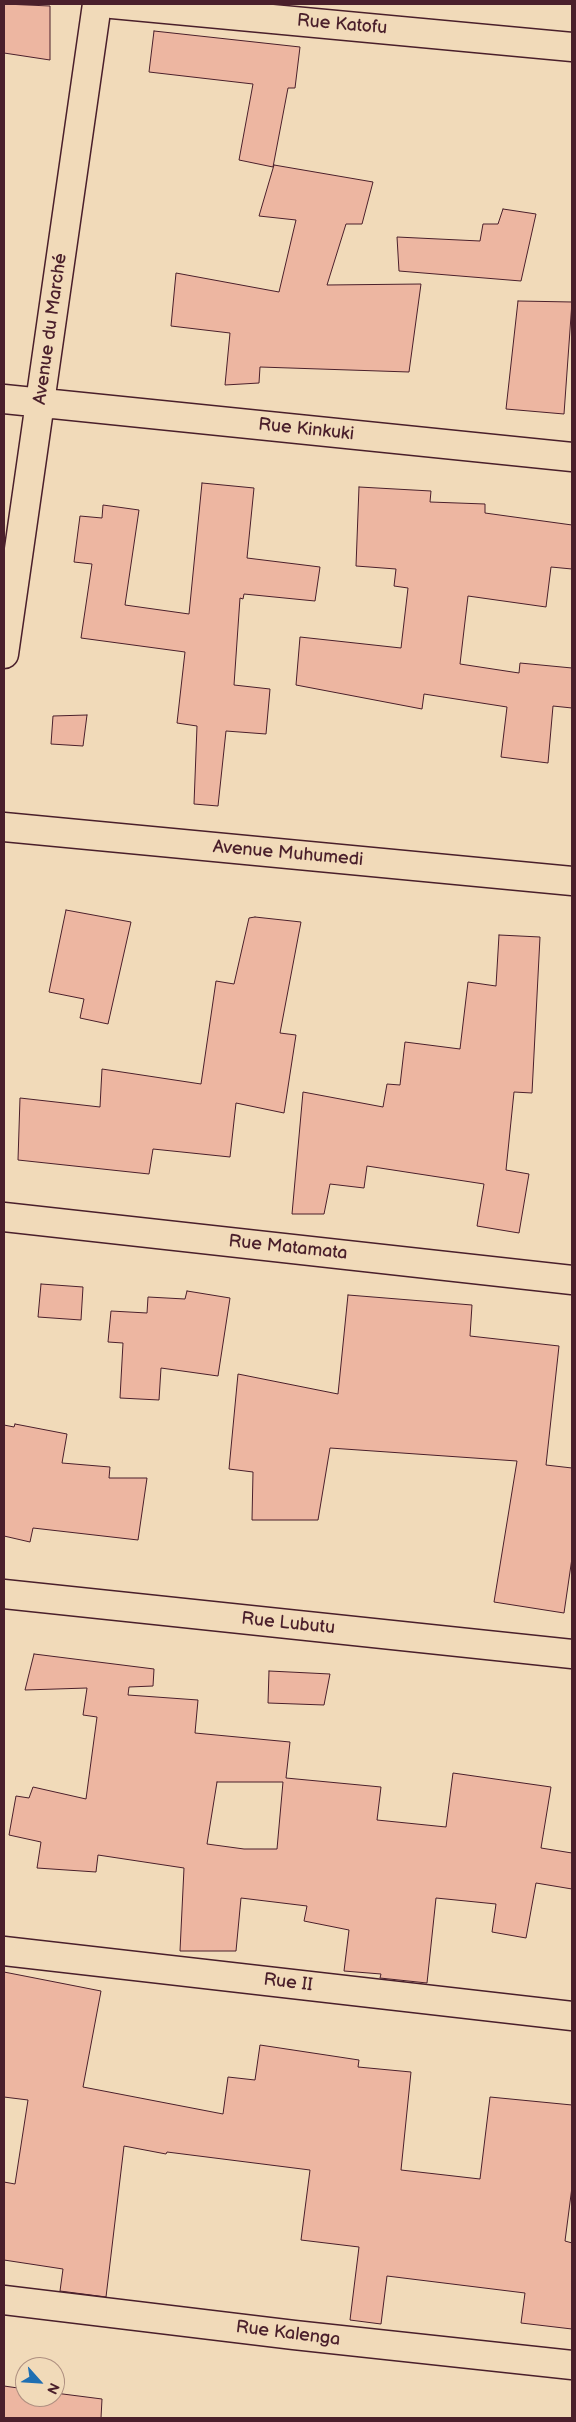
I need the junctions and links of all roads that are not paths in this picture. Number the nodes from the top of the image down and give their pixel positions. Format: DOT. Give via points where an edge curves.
graph roads {
  1 [pos="96,4"];
  2 [pos="112,4"];
  3 [pos="572,47"];
  4 [pos="4,399"];
  5 [pos="40,404"];
  6 [pos="572,457"];
  7 [pos="4,654"];
  8 [pos="4,827"];
  9 [pos="572,881"];
  10 [pos="4,1217"];
  11 [pos="572,1280"];
  12 [pos="4,1594"];
  13 [pos="572,1654"];
  14 [pos="4,1951"];
  15 [pos="572,2016"];
  16 [pos="4,2300"];
  17 [pos="572,2365"];
  1 -- 5 [label="street, Avenue du Marché"];
  2 -- 3 [label="street, Rue Katofu"];
  4 -- 5 [label="street, Rue Kinkuki"];
  5 -- 6 [label="street, Rue Kinkuki"];
  5 -- 7 [label="street, Avenue du Marché"];
  8 -- 9 [label="street, Avenue Muhumedi"];
  10 -- 11 [label="street, Rue Matamata"];
  12 -- 13 [label="street, Rue Lubutu"];
  14 -- 15 [label="street, Rue II"];
  16 -- 17 [label="street, Rue Kalenga"];
}
